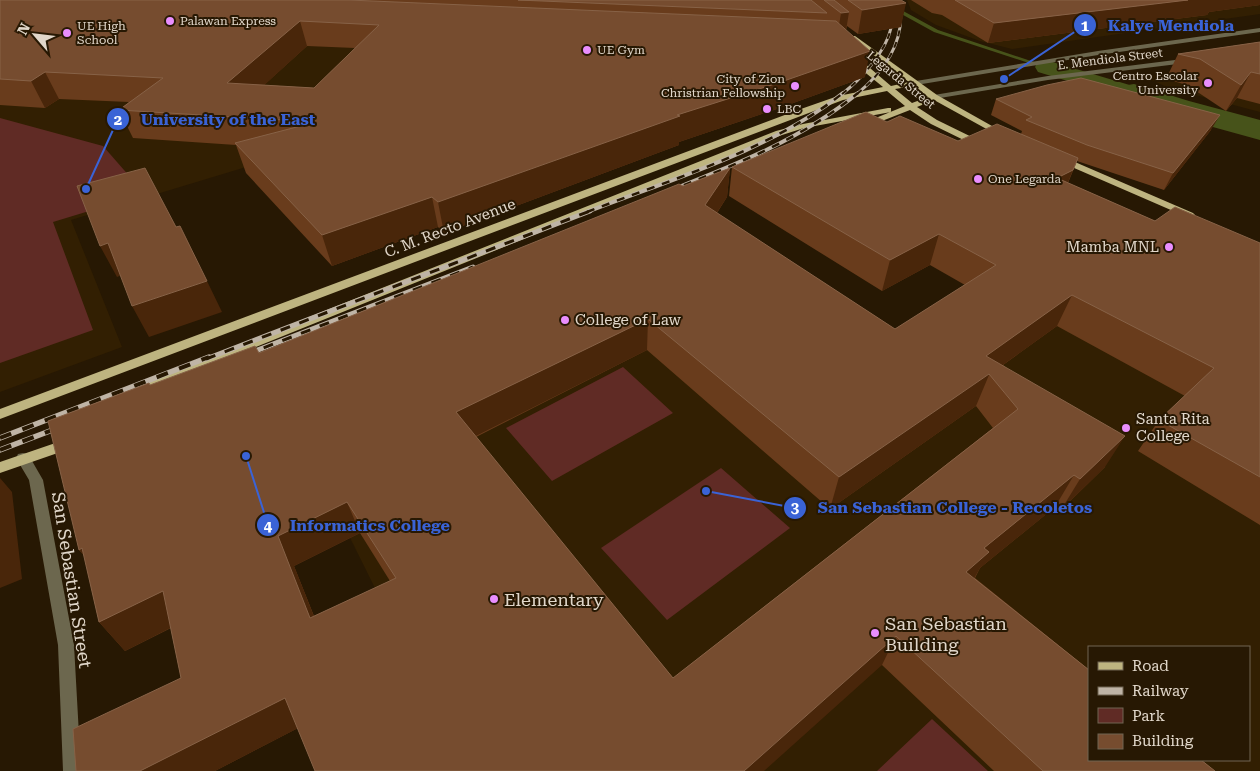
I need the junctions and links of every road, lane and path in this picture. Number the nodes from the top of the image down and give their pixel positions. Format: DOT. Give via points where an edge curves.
graph roads {
  1 [pos="1260,30"];
  2 [pos="849,34"];
  3 [pos="846,52"];
  4 [pos="1203,58"];
  5 [pos="916,83"];
  6 [pos="890,88"];
  7 [pos="934,98"];
  8 [pos="910,106"];
  9 [pos="853,130"];
  10 [pos="1010,137"];
  11 [pos="988,148"];
  12 [pos="1055,157"];
  13 [pos="1198,218"];
  14 [pos="124,395"];
  15 [pos="0,414"];
  16 [pos="56,436"];
  17 [pos="78,440"];
  18 [pos="23,458"];
  19 [pos="0,468"];
  20 [pos="72,771"];
  1 -- 5 [label="street, E. Mendiola Street"];
  2 -- 5 [label="main road, Legarda Street"];
  3 -- 6 [label="main road, Legarda Street"];
  4 -- 7 [label="street, E. Mendiola Street" via="1048,78"];
  5 -- 6 [label="main road, C. M. Recto Avenue"];
  5 -- 7 [label="main road, Legarda Street"];
  6 -- 8 [label="main road, Legarda Street"];
  6 -- 15 [label="main road, C. M. Recto Avenue" via="841,98 801,112"];
  7 -- 8 [label="main road"];
  7 -- 10 [label="main road, Legarda Street"];
  8 -- 9 [label="main road"];
  8 -- 11 [label="main road, Legarda Street" via="934,122"];
  8 -- 14 [label="main road" via="803,126 779,134"];
  12 -- 13 [label="main road"];
  16 -- 18 [label="main road"];
  17 -- 18 [label="main road"];
  18 -- 19 [label="main road"];
  18 -- 20 [label="street, San Sebastian Street" via="36,480 66,645"];
}
